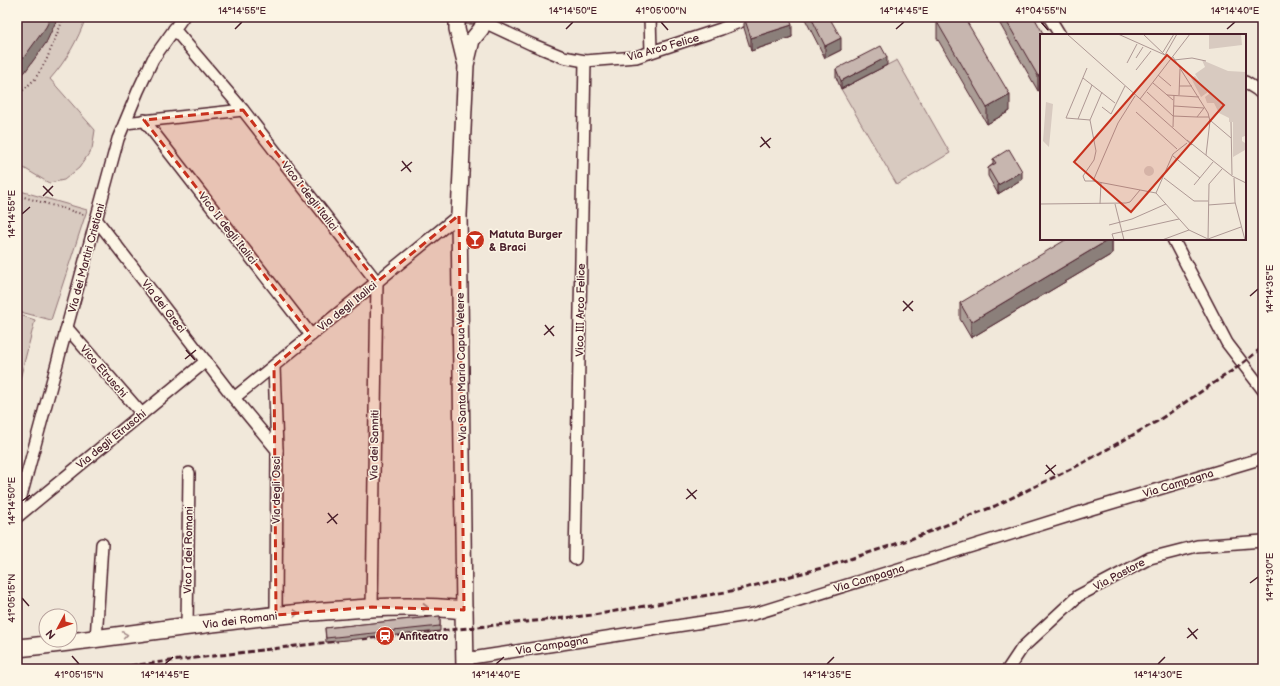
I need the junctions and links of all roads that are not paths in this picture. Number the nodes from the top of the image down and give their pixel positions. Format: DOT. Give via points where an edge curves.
graph roads {
  1 [pos="183,17"];
  2 [pos="457,17"];
  3 [pos="650,17"];
  4 [pos="752,17"];
  5 [pos="1049,17"];
  6 [pos="484,19"];
  7 [pos="174,29"];
  8 [pos="1059,34"];
  9 [pos="651,52"];
  10 [pos="585,61"];
  11 [pos="466,65"];
  12 [pos="1246,83"];
  13 [pos="1263,95"];
  14 [pos="243,110"];
  15 [pos="144,120"];
  16 [pos="125,122"];
  17 [pos="459,215"];
  18 [pos="96,219"];
  19 [pos="1174,240"];
  20 [pos="377,282"];
  21 [pos="67,328"];
  22 [pos="311,335"];
  23 [pos="206,361"];
  24 [pos="274,366"];
  25 [pos="1261,385"];
  26 [pos="234,398"];
  27 [pos="142,414"];
  28 [pos="276,450"];
  29 [pos="1263,458"];
  30 [pos="189,473"];
  31 [pos="17,511"];
  32 [pos="17,517"];
  33 [pos="1263,541"];
  34 [pos="102,544"];
  35 [pos="575,559"];
  36 [pos="372,607"];
  37 [pos="464,610"];
  38 [pos="276,615"];
  39 [pos="187,626"];
  40 [pos="96,640"];
  41 [pos="17,648"];
  42 [pos="465,664"];
  43 [pos="1008,669"];
  1 -- 7 [label="street, Via dei Martiri Cristiani"];
  2 -- 11 [label="main road" via="457,29"];
  3 -- 9 [label="street"];
  4 -- 9 [label="street, Via Arco Felice"];
  5 -- 8 [label="street"];
  6 -- 10 [label="street, Via Arco Felice" via="557,55"];
  6 -- 11 [label="main road" via="481,29 472,40"];
  7 -- 14 [label="street, Vico I degli Italici"];
  7 -- 16 [label="street, Via dei Martiri Cristiani" via="153,58"];
  9 -- 10 [label="street, Via Arco Felice" via="636,58"];
  10 -- 35 [label="street, Vico III Arco Felice"];
  11 -- 17 [label="main road, Via Santa Maria Capua Vetere"];
  12 -- 13 [label="street"];
  14 -- 15 [label="street"];
  14 -- 20 [label="street, Vico I degli Italici"];
  15 -- 16 [label="street"];
  15 -- 22 [label="street, Vico II degli Italici"];
  16 -- 18 [label="street, Via dei Martiri Cristiani"];
  17 -- 20 [label="street, Via degli Italici"];
  17 -- 37 [label="main road, Via Santa Maria Capua Vetere"];
  18 -- 21 [label="street, Via dei Martiri Cristiani"];
  18 -- 23 [label="street, Via dei Greci"];
  19 -- 25 [label="street" via="1226,343"];
  20 -- 22 [label="street, Via degli Italici"];
  20 -- 36 [label="street, Via dei Sanniti"];
  21 -- 27 [label="street, Vico Etruschi"];
  21 -- 31 [label="street, Via dei Martiri Cristiani"];
  22 -- 24 [label="street, Via degli Italici"];
  23 -- 26 [label="street, Via dei Greci"];
  23 -- 27 [label="street, Via degli Etruschi"];
  24 -- 26 [label="street, Via degli Italici"];
  24 -- 28 [label="street, Via degli Osci"];
  26 -- 28 [label="street, Via dei Greci"];
  27 -- 32 [label="street, Via degli Etruschi"];
  28 -- 38 [label="street, Via degli Osci"];
  29 -- 42 [label="street, Via Campagna" via="754,614"];
  30 -- 39 [label="street, Vico I dei Romani"];
  33 -- 43 [label="street, Via Pastore" via="1197,546 1150,558 1078,596 1022,648"];
  34 -- 40 [label="street"];
  36 -- 37 [label="main road, Via dei Romani, one-way" via="435,607"];
  38 -- 36 [label="main road, Via dei Romani, one-way"];
  37 -- 42 [label="main road, Via Santa Maria Capua Vetere"];
  38 -- 39 [label="main road, Via dei Romani"];
  40 -- 39 [label="main road, Via dei Romani, one-way"];
  40 -- 41 [label="main road, Via dei Romani"];
}
